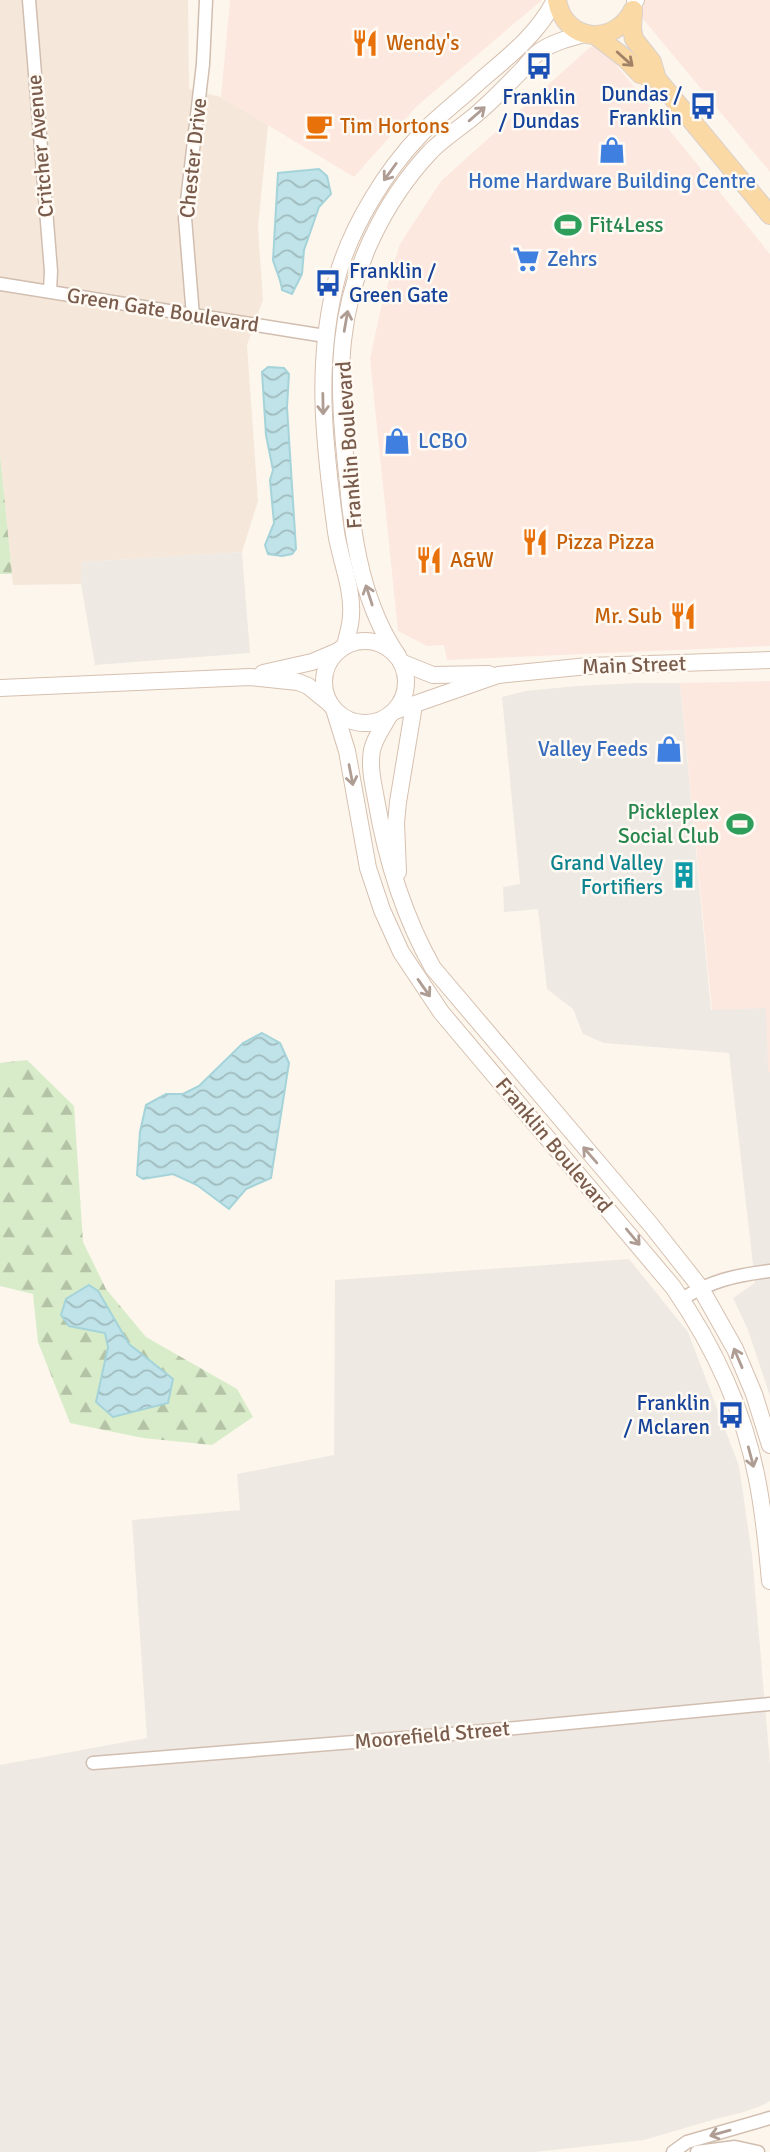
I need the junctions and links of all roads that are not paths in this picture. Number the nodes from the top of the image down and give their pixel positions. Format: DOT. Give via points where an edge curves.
graph roads {
  1 [pos="29,0"];
  2 [pos="206,0"];
  3 [pos="556,0"];
  4 [pos="635,3"];
  5 [pos="590,34"];
  6 [pos="657,79"];
  7 [pos="770,215"];
  8 [pos="0,284"];
  9 [pos="50,291"];
  10 [pos="193,316"];
  11 [pos="325,336"];
  12 [pos="341,648"];
  13 [pos="400,660"];
  14 [pos="770,660"];
  15 [pos="498,675"];
  16 [pos="250,677"];
  17 [pos="0,688"];
  18 [pos="414,705"];
  19 [pos="332,706"];
  20 [pos="392,714"];
  21 [pos="400,897"];
  22 [pos="770,1271"];
  23 [pos="700,1287"];
  24 [pos="682,1299"];
  25 [pos="770,1445"];
  26 [pos="770,1581"];
  27 [pos="770,1704"];
  28 [pos="93,1763"];
  29 [pos="770,2118"];
  30 [pos="673,2152"];
  31 [pos="699,2152"];
  32 [pos="758,2152"];
  1 -- 9 [label="street, Critcher Avenue"];
  2 -- 10 [label="street, Chester Drive" via="185,218"];
  3 -- 5 [label="main road" via="570,26"];
  3 -- 11 [label="main road, Franklin Boulevard, one-way" via="534,32 421,135 386,178 338,273"];
  4 -- 5 [label="main road" via="622,26"];
  4 -- 6 [label="main road" via="634,38 652,62"];
  5 -- 6 [label="main road, one-way" via="640,74"];
  13 -- 5 [label="main road, Franklin Boulevard, one-way" via="369,596 349,499 341,375 352,286 385,214 433,149 479,112 537,53 560,41"];
  6 -- 7 [label="main road"];
  8 -- 9 [label="street, Green Gate Boulevard"];
  9 -- 10 [label="street, Green Gate Boulevard"];
  10 -- 11 [label="street, Green Gate Boulevard"];
  11 -- 12 [label="main road, Franklin Boulevard, one-way" via="322,370 328,465 352,615"];
  12 -- 13 [label="main road" via="356,642 379,643"];
  12 -- 16 [label="main road" via="312,662"];
  12 -- 19 [label="main road" via="324,681"];
  13 -- 15 [label="main road, Main Street" via="433,675"];
  13 -- 20 [label="main road" via="406,690"];
  14 -- 15 [label="main road, Main Street" via="588,666"];
  15 -- 18 [label="main road, Main Street"];
  16 -- 17 [label="main road"];
  16 -- 19 [label="main road" via="298,682"];
  18 -- 20 [label="main road, Main Street"];
  18 -- 21 [label="main road" via="396,823"];
  19 -- 20 [label="main road" via="359,723"];
  19 -- 24 [label="main road, Franklin Boulevard, one-way" via="347,751 368,869 401,952 441,1012"];
  20 -- 21 [label="main road, Franklin Boulevard" via="378,734 372,763 385,848"];
  23 -- 21 [label="main road, Franklin Boulevard, one-way" via="433,968"];
  22 -- 23 [label="street"];
  23 -- 24 [label="street"];
  25 -- 23 [label="main road, Franklin Boulevard, one-way" via="735,1349"];
  24 -- 26 [label="main road, Franklin Boulevard, one-way" via="718,1361 740,1415 757,1476"];
  27 -- 28 [label="street, Moorefield Street"];
  29 -- 30 [label="street, one-way" via="687,2142"];
  31 -- 32 [label="street" via="735,2147"];
}
